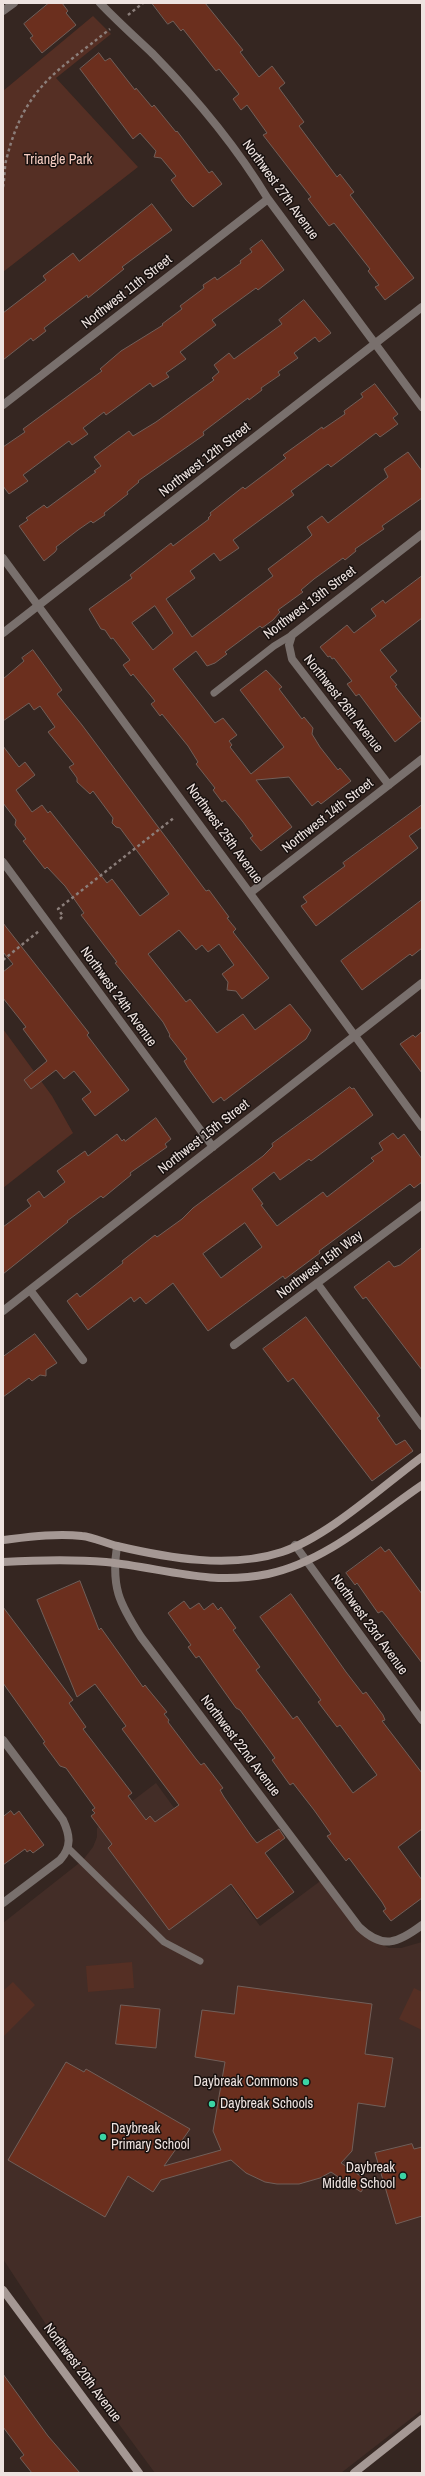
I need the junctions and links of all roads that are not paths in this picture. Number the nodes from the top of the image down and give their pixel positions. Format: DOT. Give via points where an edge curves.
graph roads {
  1 [pos="14,3"];
  2 [pos="100,3"];
  3 [pos="3,11"];
  4 [pos="268,199"];
  5 [pos="422,307"];
  6 [pos="376,344"];
  7 [pos="3,405"];
  8 [pos="422,407"];
  9 [pos="422,534"];
  10 [pos="3,558"];
  11 [pos="39,605"];
  12 [pos="3,633"];
  13 [pos="292,635"];
  14 [pos="214,693"];
  15 [pos="422,759"];
  16 [pos="389,785"];
  17 [pos="3,862"];
  18 [pos="250,893"];
  19 [pos="422,983"];
  20 [pos="355,1036"];
  21 [pos="422,1127"];
  22 [pos="213,1147"];
  23 [pos="422,1205"];
  24 [pos="317,1283"];
  25 [pos="30,1290"];
  26 [pos="3,1311"];
  27 [pos="234,1345"];
  28 [pos="83,1360"];
  29 [pos="422,1426"];
  30 [pos="422,1457"];
  31 [pos="422,1485"];
  32 [pos="3,1540"];
  33 [pos="295,1545"];
  34 [pos="117,1546"];
  35 [pos="306,1560"];
  36 [pos="3,1562"];
  37 [pos="115,1564"];
  38 [pos="422,1720"];
  39 [pos="3,1740"];
  40 [pos="68,1848"];
  41 [pos="3,1903"];
  42 [pos="422,1925"];
  43 [pos="200,1961"];
  44 [pos="3,2290"];
  45 [pos="422,2419"];
  46 [pos="139,2473"];
  47 [pos="354,2473"];
  1 -- 3 [label="street"];
  2 -- 4 [label="street, Northwest 27th Avenue" via="183,86 224,136"];
  4 -- 6 [label="street, Northwest 27th Avenue"];
  4 -- 7 [label="street, Northwest 11th Street"];
  5 -- 6 [label="street, Northwest 12th Street"];
  6 -- 8 [label="street, Northwest 27th Avenue"];
  6 -- 11 [label="street, Northwest 12th Street"];
  9 -- 13 [label="street, Northwest 13th Street"];
  10 -- 11 [label="street, Northwest 25th Avenue"];
  11 -- 12 [label="street, Northwest 12th Street"];
  11 -- 18 [label="street, Northwest 25th Avenue"];
  13 -- 14 [label="lane, Northwest 13th Street"];
  13 -- 16 [label="street, Northwest 26th Avenue" via="289,645 292,659"];
  15 -- 16 [label="street, Northwest 14th Street"];
  16 -- 18 [label="street, Northwest 14th Street"];
  17 -- 22 [label="street, Northwest 24th Avenue"];
  18 -- 20 [label="street, Northwest 25th Avenue"];
  19 -- 20 [label="street, Northwest 15th Street"];
  20 -- 21 [label="street, Northwest 25th Avenue"];
  20 -- 22 [label="street, Northwest 15th Street"];
  22 -- 25 [label="street, Northwest 15th Street"];
  23 -- 24 [label="street, Northwest 15th Way"];
  24 -- 27 [label="street, Northwest 15th Way"];
  24 -- 29 [label="street"];
  25 -- 26 [label="street, Northwest 15th Street"];
  25 -- 28 [label="street"];
  30 -- 33 [label="street" via="321,1532"];
  31 -- 35 [label="street" via="340,1542"];
  32 -- 34 [label="street" via="54,1535 82,1536"];
  33 -- 34 [label="street" via="267,1556 205,1560"];
  33 -- 35 [label="street, Northwest 23rd Avenue"];
  34 -- 37 [label="street, Northwest 22nd Avenue"];
  35 -- 37 [label="street" via="269,1574 236,1579 202,1578"];
  35 -- 38 [label="street, Northwest 23rd Avenue"];
  36 -- 37 [label="street"];
  37 -- 42 [label="street, Northwest 22nd Avenue" via="115,1582 122,1607 141,1637 359,1927 370,1937 392,1942 407,1936"];
  39 -- 40 [label="street" via="63,1820 69,1836"];
  40 -- 41 [label="street" via="60,1860"];
  40 -- 43 [label="lane" via="164,1942"];
  44 -- 46 [label="street, Northwest 20th Avenue"];
  45 -- 47 [label="street"];
}
